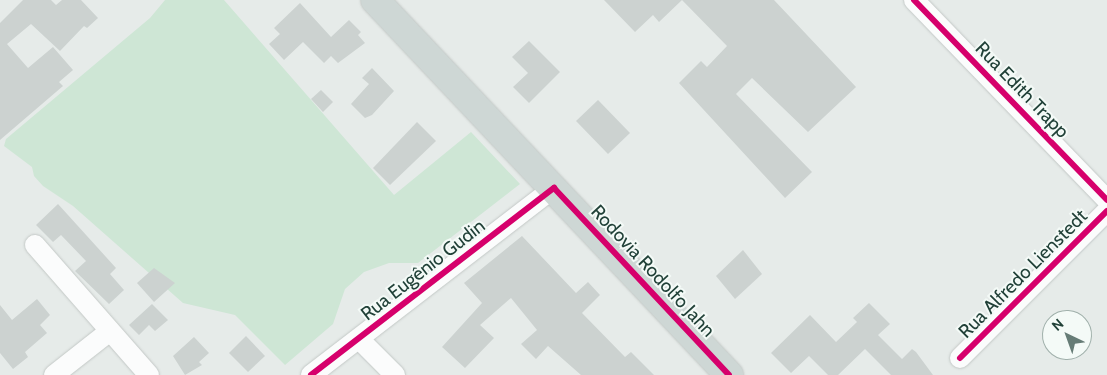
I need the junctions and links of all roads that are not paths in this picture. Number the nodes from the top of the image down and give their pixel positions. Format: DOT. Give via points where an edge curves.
graph roads {
  1 [pos="375,0"];
  2 [pos="926,4"];
  3 [pos="554,188"];
  4 [pos="1107,200"];
  5 [pos="1107,211"];
  6 [pos="35,246"];
  7 [pos="110,331"];
  8 [pos="359,338"];
  9 [pos="960,358"];
  10 [pos="54,375"];
  11 [pos="148,375"];
  12 [pos="311,375"];
  13 [pos="395,375"];
  14 [pos="729,375"];
  1 -- 3 [label="main road, Rodovia Rodolfo Jahn"];
  2 -- 4 [label="street, Rua Edith Trapp"];
  3 -- 8 [label="street, Rua Eugênio Gudin"];
  3 -- 14 [label="main road, Rodovia Rodolfo Jahn"];
  5 -- 9 [label="street, Rua Alfredo Lienstedt"];
  6 -- 7 [label="street"];
  7 -- 10 [label="street"];
  7 -- 11 [label="street"];
  8 -- 12 [label="street, Rua Eugênio Gudin"];
  8 -- 13 [label="street"];
}
